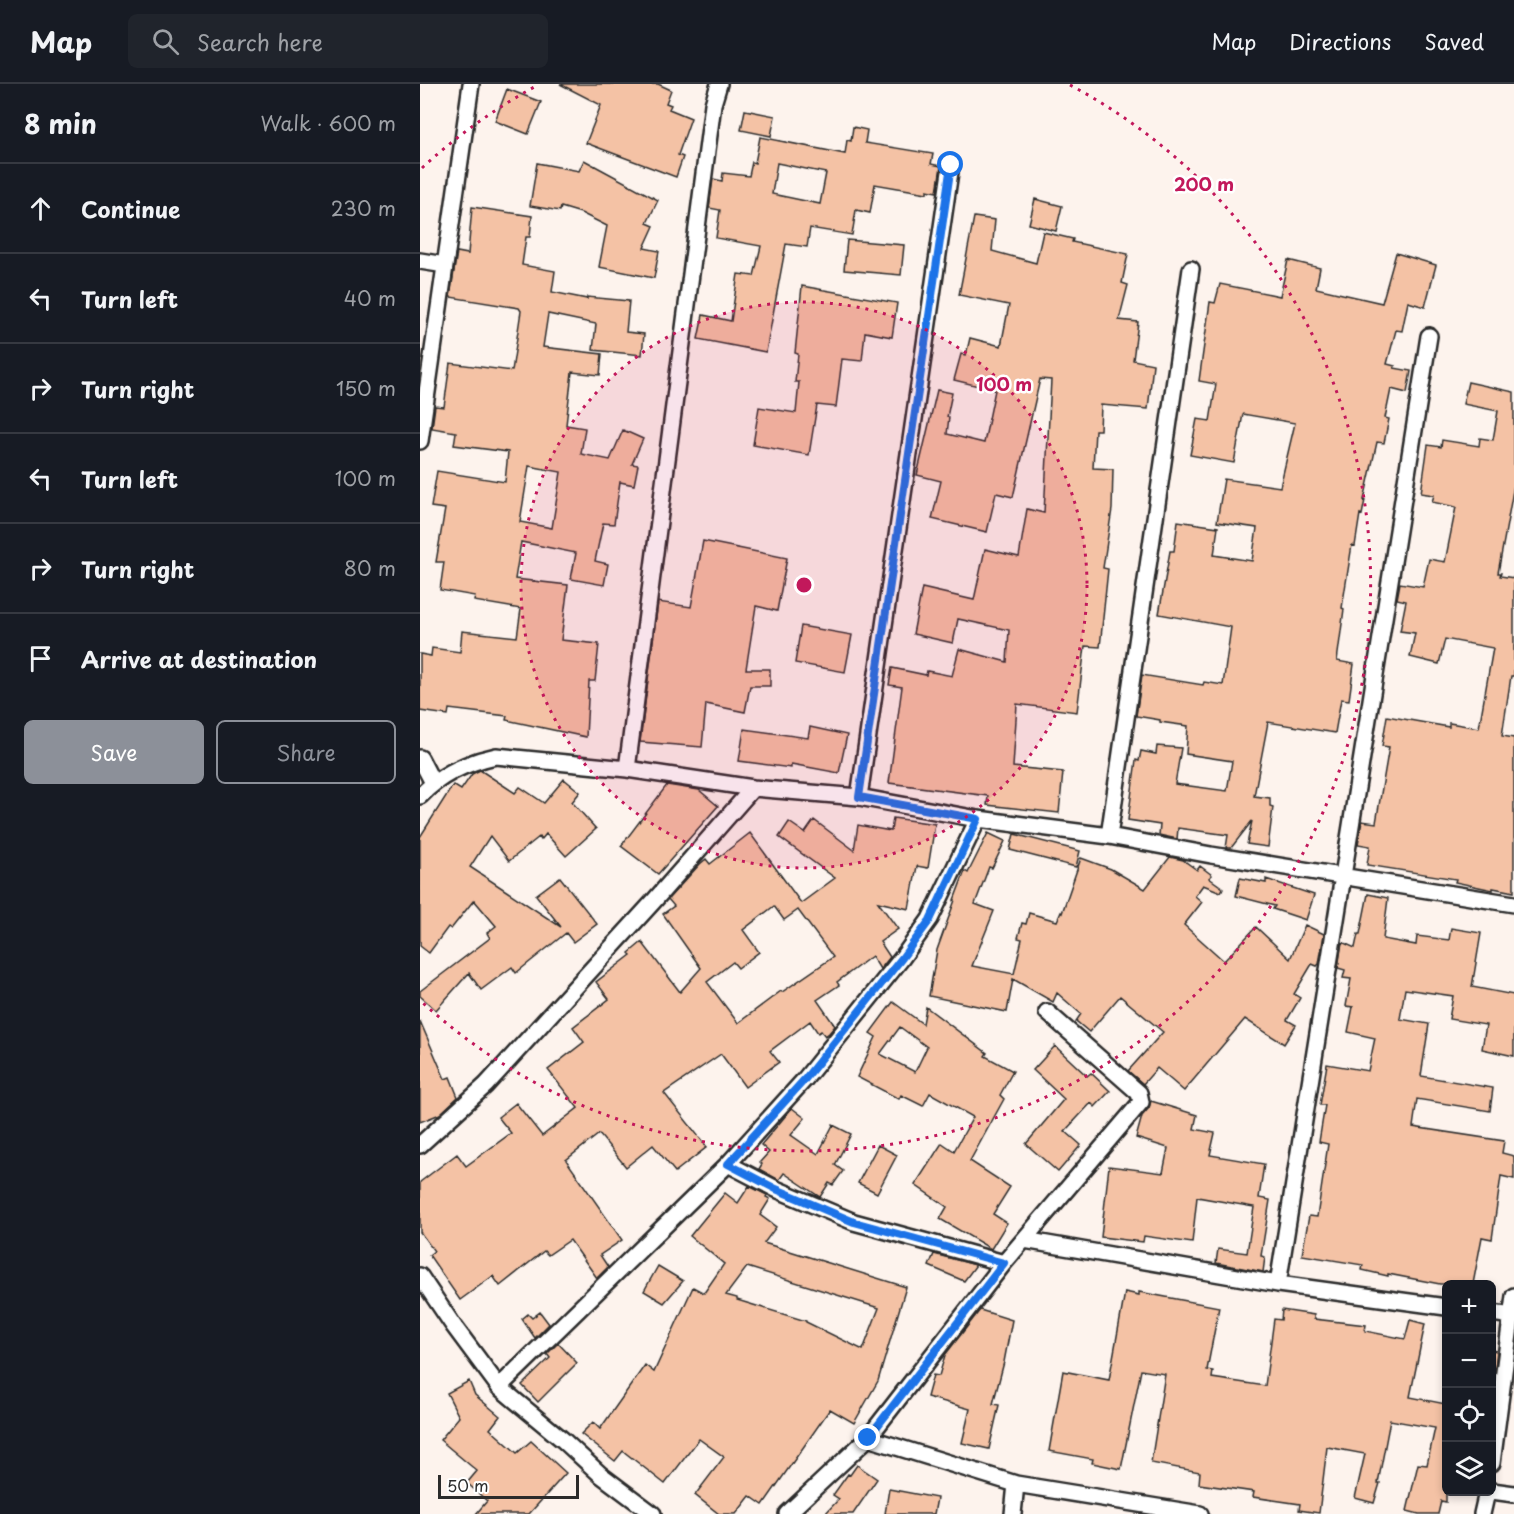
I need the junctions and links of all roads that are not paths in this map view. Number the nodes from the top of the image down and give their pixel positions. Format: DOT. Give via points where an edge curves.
graph roads {
  1 [pos="471,84"];
  2 [pos="719,84"];
  3 [pos="951,165"];
  4 [pos="420,261"];
  5 [pos="445,265"];
  6 [pos="1191,269"];
  7 [pos="1429,336"];
  8 [pos="420,441"];
  9 [pos="420,758"];
  10 [pos="627,769"];
  11 [pos="433,783"];
  12 [pos="753,788"];
  13 [pos="420,796"];
  14 [pos="859,797"];
  15 [pos="978,819"];
  16 [pos="1109,836"];
  17 [pos="1345,876"];
  18 [pos="1514,904"];
  19 [pos="1047,1012"];
  20 [pos="420,1145"];
  21 [pos="728,1164"];
  22 [pos="1024,1240"];
  23 [pos="1004,1263"];
  24 [pos="420,1276"];
  25 [pos="1278,1284"];
  26 [pos="1514,1296"];
  27 [pos="1442,1306"];
  28 [pos="1496,1314"];
  29 [pos="1512,1316"];
  30 [pos="499,1387"];
  31 [pos="868,1438"];
  32 [pos="1494,1442"];
  33 [pos="1016,1484"];
  34 [pos="1496,1492"];
  35 [pos="1514,1494"];
  36 [pos="1487,1496"];
  37 [pos="653,1514"];
  38 [pos="788,1514"];
  39 [pos="1013,1514"];
  40 [pos="1200,1514"];
  41 [pos="1482,1514"];
  1 -- 5 [label="street"];
  2 -- 10 [label="street" via="713,104"];
  3 -- 14 [label="street"];
  4 -- 5 [label="street"];
  5 -- 8 [label="street"];
  6 -- 16 [label="street"];
  7 -- 17 [label="street"];
  9 -- 11 [label="street"];
  10 -- 11 [label="street" via="496,756 475,760"];
  10 -- 12 [label="street"];
  11 -- 13 [label="street"];
  12 -- 14 [label="street"];
  12 -- 20 [label="street" via="486,1085"];
  14 -- 15 [label="street"];
  15 -- 16 [label="street"];
  15 -- 21 [label="street" via="930,920 805,1079"];
  16 -- 17 [label="street"];
  17 -- 18 [label="street"];
  17 -- 25 [label="street"];
  19 -- 22 [label="street" via="1139,1094 1141,1102"];
  21 -- 23 [label="street" via="854,1222"];
  21 -- 30 [label="street"];
  22 -- 23 [label="street"];
  22 -- 25 [label="street"];
  23 -- 31 [label="street"];
  24 -- 30 [label="street"];
  25 -- 27 [label="street"];
  26 -- 29 [label="street"];
  28 -- 29 [label="street"];
  29 -- 32 [label="street"];
  30 -- 37 [label="street"];
  31 -- 33 [label="street"];
  31 -- 38 [label="street"];
  33 -- 39 [label="street"];
  33 -- 40 [label="street"];
  34 -- 35 [label="street"];
  36 -- 41 [label="street"];
}
